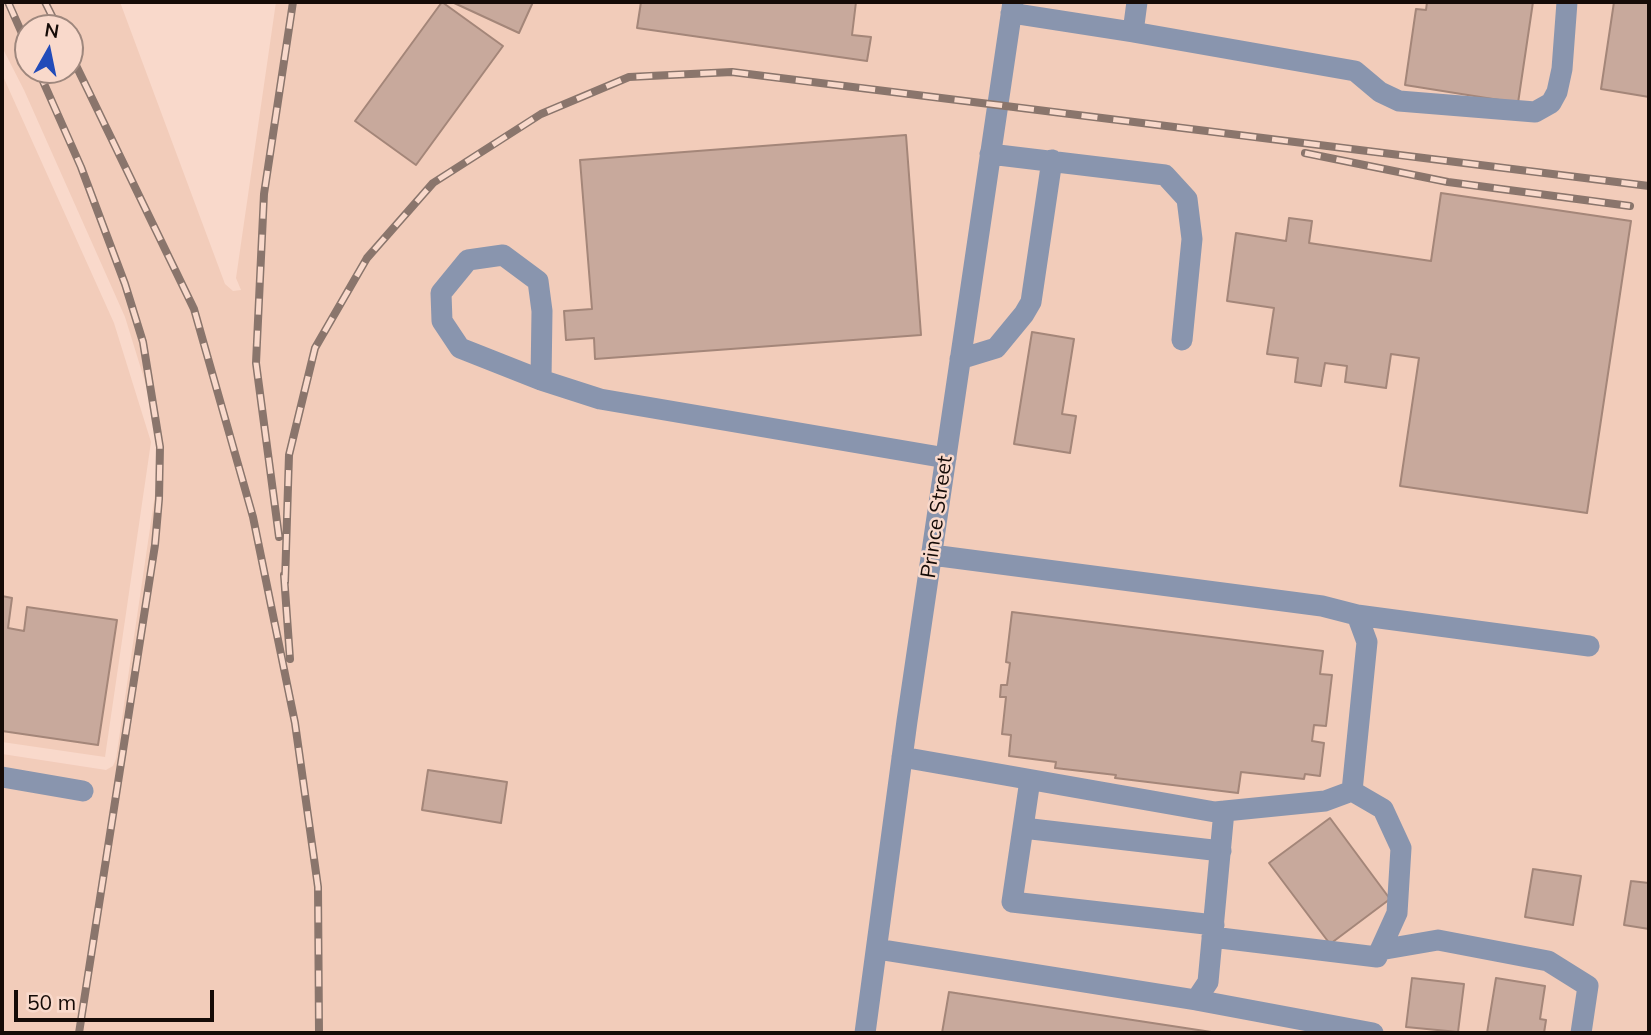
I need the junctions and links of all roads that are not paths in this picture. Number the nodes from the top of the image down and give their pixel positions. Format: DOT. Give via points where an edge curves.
graph roads {
  1 [pos="1137,2"];
  2 [pos="1567,2"];
  3 [pos="1012,7"];
  4 [pos="1133,32"];
  5 [pos="990,154"];
  6 [pos="1052,160"];
  7 [pos="1182,340"];
  8 [pos="960,359"];
  9 [pos="541,380"];
  10 [pos="946,458"];
  11 [pos="932,555"];
  12 [pos="1357,615"];
  13 [pos="1589,646"];
  14 [pos="902,757"];
  15 [pos="2,777"];
  16 [pos="1030,780"];
  17 [pos="83,791"];
  18 [pos="1352,791"];
  19 [pos="1224,811"];
  20 [pos="1023,828"];
  21 [pos="1221,851"];
  22 [pos="1213,931"];
  23 [pos="877,948"];
  24 [pos="1380,950"];
  25 [pos="1196,1000"];
  26 [pos="865,1033"];
  27 [pos="1373,1033"];
  28 [pos="1581,1033"];
  1 -- 4 [label="street"];
  2 -- 4 [label="street" via="1557,92 1551,103 1535,111 1399,101 1355,71"];
  3 -- 4 [label="street"];
  3 -- 5 [label="street, Prince Street"];
  5 -- 6 [label="street"];
  5 -- 8 [label="street, Prince Street"];
  6 -- 7 [label="street" via="1165,175 1187,199 1192,239"];
  6 -- 8 [label="street" via="1031,302 996,348"];
  8 -- 10 [label="street, Prince Street"];
  9 -- 9 [label="street" via="460,348 442,321 441,293 468,260 503,255 538,281"];
  9 -- 10 [label="street" via="600,399"];
  10 -- 11 [label="street, Prince Street"];
  11 -- 12 [label="street" via="1322,606"];
  11 -- 14 [label="street, Prince Street"];
  12 -- 13 [label="street"];
  12 -- 18 [label="street" via="1367,642"];
  14 -- 16 [label="street"];
  14 -- 23 [label="street, Prince Street"];
  15 -- 17 [label="street"];
  16 -- 19 [label="street"];
  16 -- 20 [label="street"];
  18 -- 19 [label="street" via="1325,801"];
  18 -- 24 [label="street" via="1383,809 1401,848 1397,913"];
  19 -- 21 [label="street"];
  20 -- 21 [label="street"];
  20 -- 22 [label="street" via="1012,902"];
  21 -- 22 [label="street"];
  22 -- 24 [label="street" via="1377,957"];
  22 -- 25 [label="street" via="1208,982"];
  23 -- 25 [label="street"];
  23 -- 26 [label="street, Prince Street"];
  24 -- 28 [label="street" via="1438,940 1548,961 1588,986"];
  25 -- 27 [label="street"];
}
